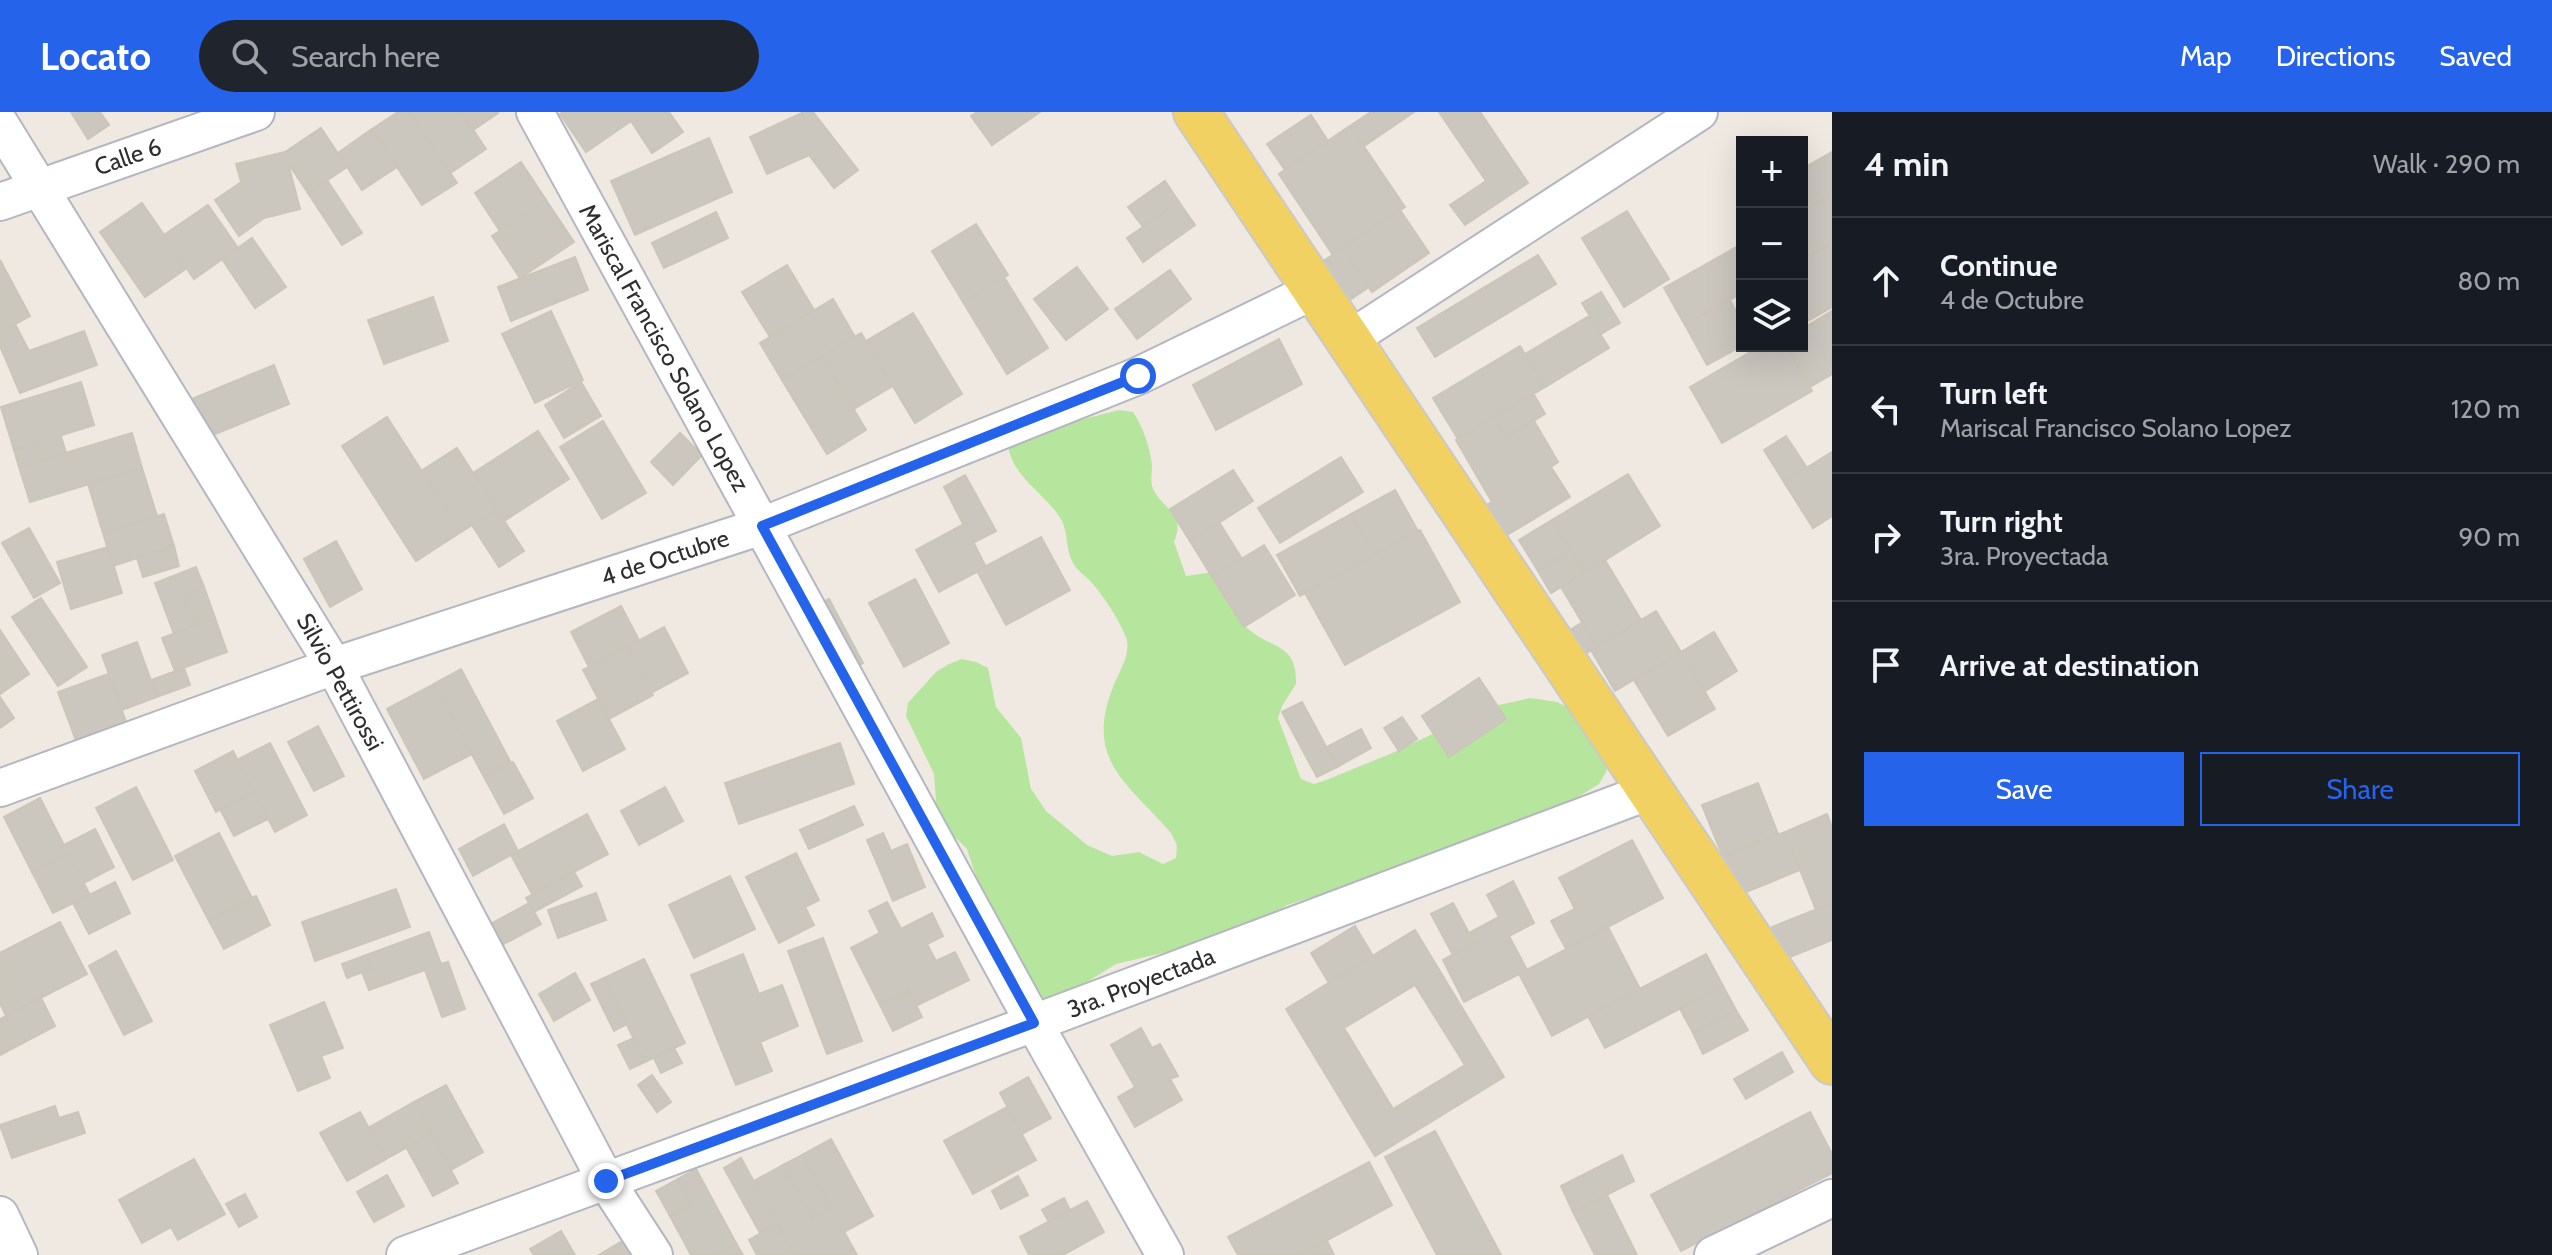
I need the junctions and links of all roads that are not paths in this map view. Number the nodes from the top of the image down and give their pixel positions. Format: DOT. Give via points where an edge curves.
graph roads {
  1 [pos="256,112"];
  2 [pos="535,112"];
  3 [pos="1196,112"];
  4 [pos="1699,112"];
  5 [pos="0,124"];
  6 [pos="40,188"];
  7 [pos="0,202"];
  8 [pos="1315,290"];
  9 [pos="1348,340"];
  10 [pos="762,526"];
  11 [pos="334,666"];
  12 [pos="0,788"];
  13 [pos="1650,791"];
  14 [pos="1034,1023"];
  15 [pos="1832,1062"];
  16 [pos="606,1181"];
  17 [pos="1832,1198"];
  18 [pos="0,1215"];
  19 [pos="19,1255"];
  20 [pos="405,1255"];
  21 [pos="654,1255"];
  22 [pos="1165,1255"];
  23 [pos="1713,1255"];
  1 -- 6 [label="street, Calle 6"];
  2 -- 10 [label="street, Mariscal Francisco Solano Lopez"];
  3 -- 8 [label="main road"];
  4 -- 9 [label="street"];
  5 -- 6 [label="street, Silvio Pettirossi"];
  6 -- 7 [label="street, Calle 6"];
  6 -- 11 [label="street, Silvio Pettirossi"];
  8 -- 9 [label="main road"];
  8 -- 10 [label="street, 4 de Octubre" via="1138,376"];
  9 -- 13 [label="main road"];
  10 -- 11 [label="street, 4 de Octubre"];
  10 -- 14 [label="street, Mariscal Francisco Solano Lopez"];
  11 -- 12 [label="street, 4 de Octubre"];
  11 -- 16 [label="street, Silvio Pettirossi"];
  13 -- 14 [label="street, 3ra. Proyectada"];
  13 -- 15 [label="main road"];
  14 -- 16 [label="street, 3ra. Proyectada"];
  14 -- 22 [label="street, Mariscal Francisco Solano Lopez"];
  16 -- 20 [label="street, 3ra. Proyectada"];
  16 -- 21 [label="street, Silvio Pettirossi"];
  17 -- 23 [label="street"];
  18 -- 19 [label="street"];
}
